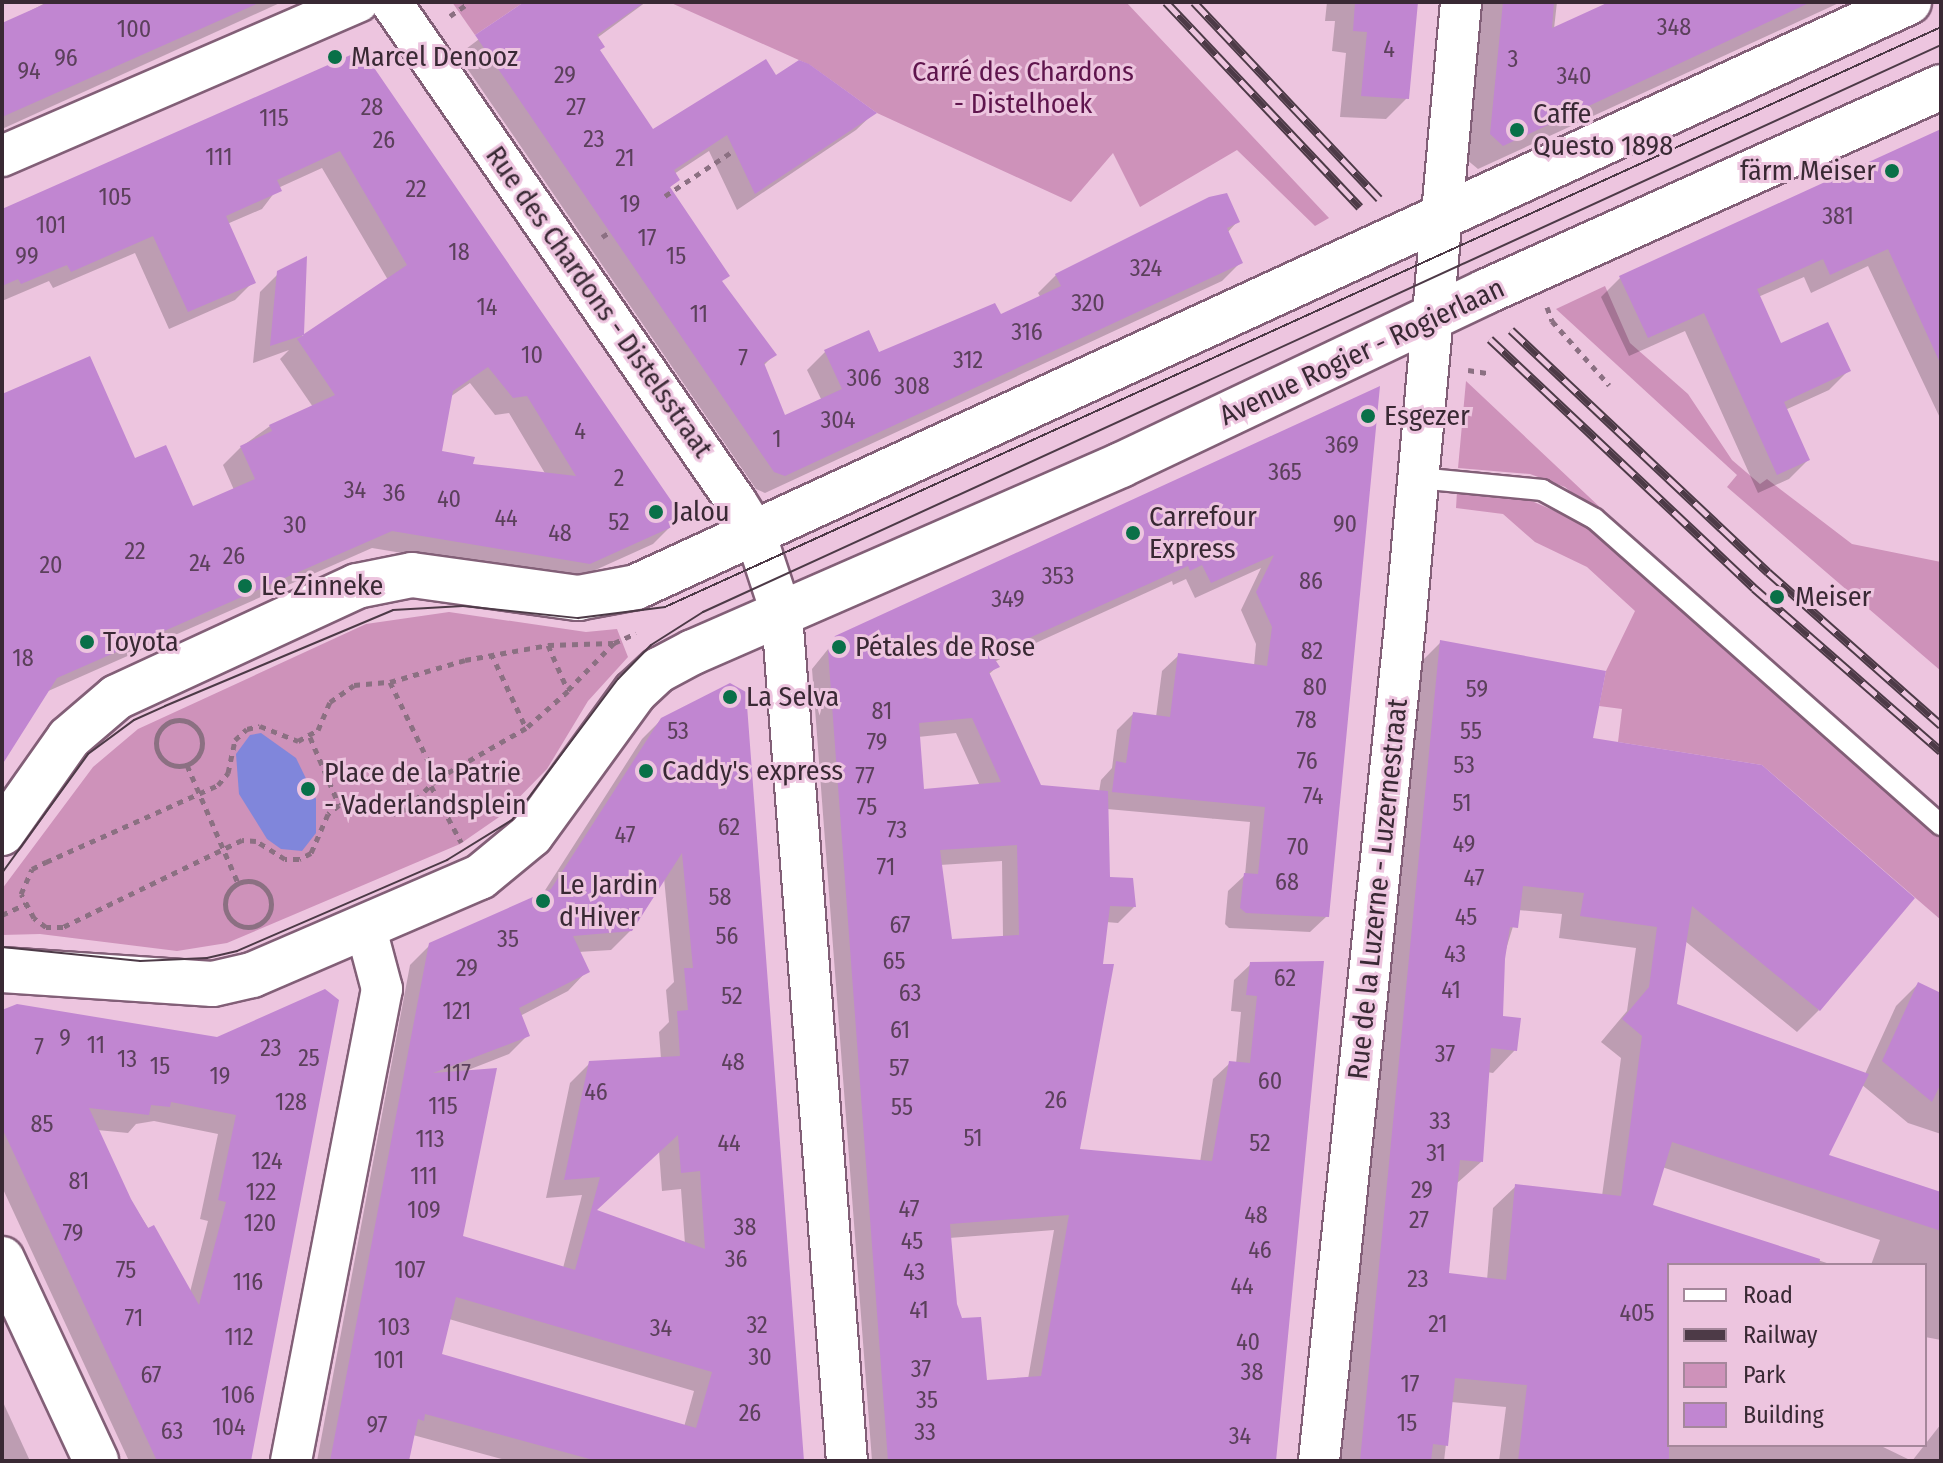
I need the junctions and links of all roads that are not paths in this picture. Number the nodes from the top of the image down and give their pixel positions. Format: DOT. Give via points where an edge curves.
graph roads {
  1 [pos="358,2"];
  2 [pos="391,2"];
  3 [pos="1461,2"];
  4 [pos="1909,2"];
  5 [pos="1941,87"];
  6 [pos="2,156"];
  7 [pos="1441,219"];
  8 [pos="1433,317"];
  9 [pos="1418,478"];
  10 [pos="754,530"];
  11 [pos="782,615"];
  12 [pos="1941,825"];
  13 [pos="2,833"];
  14 [pos="366,929"];
  15 [pos="2,970"];
  16 [pos="2,1259"];
  17 [pos="96,1461"];
  18 [pos="291,1461"];
  19 [pos="847,1461"];
  20 [pos="1319,1461"];
  1 -- 6 [label="street"];
  2 -- 10 [label="street, Rue des Chardons - Distelsstraat"];
  3 -- 7 [label="street, Rue de la Luzerne - Luzernestraat"];
  4 -- 7 [label="street"];
  5 -- 8 [label="street, Avenue Rogier - Rogierlaan"];
  7 -- 8 [label="street, Rue de la Luzerne - Luzernestraat"];
  7 -- 10 [label="street"];
  8 -- 9 [label="street, Rue de la Luzerne - Luzernestraat"];
  8 -- 11 [label="street, Avenue Rogier - Rogierlaan" via="1121,465"];
  9 -- 12 [label="lane" via="1542,490 1595,519"];
  9 -- 20 [label="street, Rue de la Luzerne - Luzernestraat"];
  10 -- 11 [label="street, Rue des Chardons - Distelsstraat"];
  10 -- 13 [label="street" via="636,587 607,594 578,598 412,575 357,586 117,697 69,738"];
  11 -- 14 [label="street" via="659,670 613,719 547,813 508,857 480,877"];
  11 -- 19 [label="street, Rue des Chardons - Distelsstraat"];
  14 -- 15 [label="street" via="252,975 213,984"];
  14 -- 18 [label="street" via="382,989"];
  16 -- 17 [label="street"];
}
